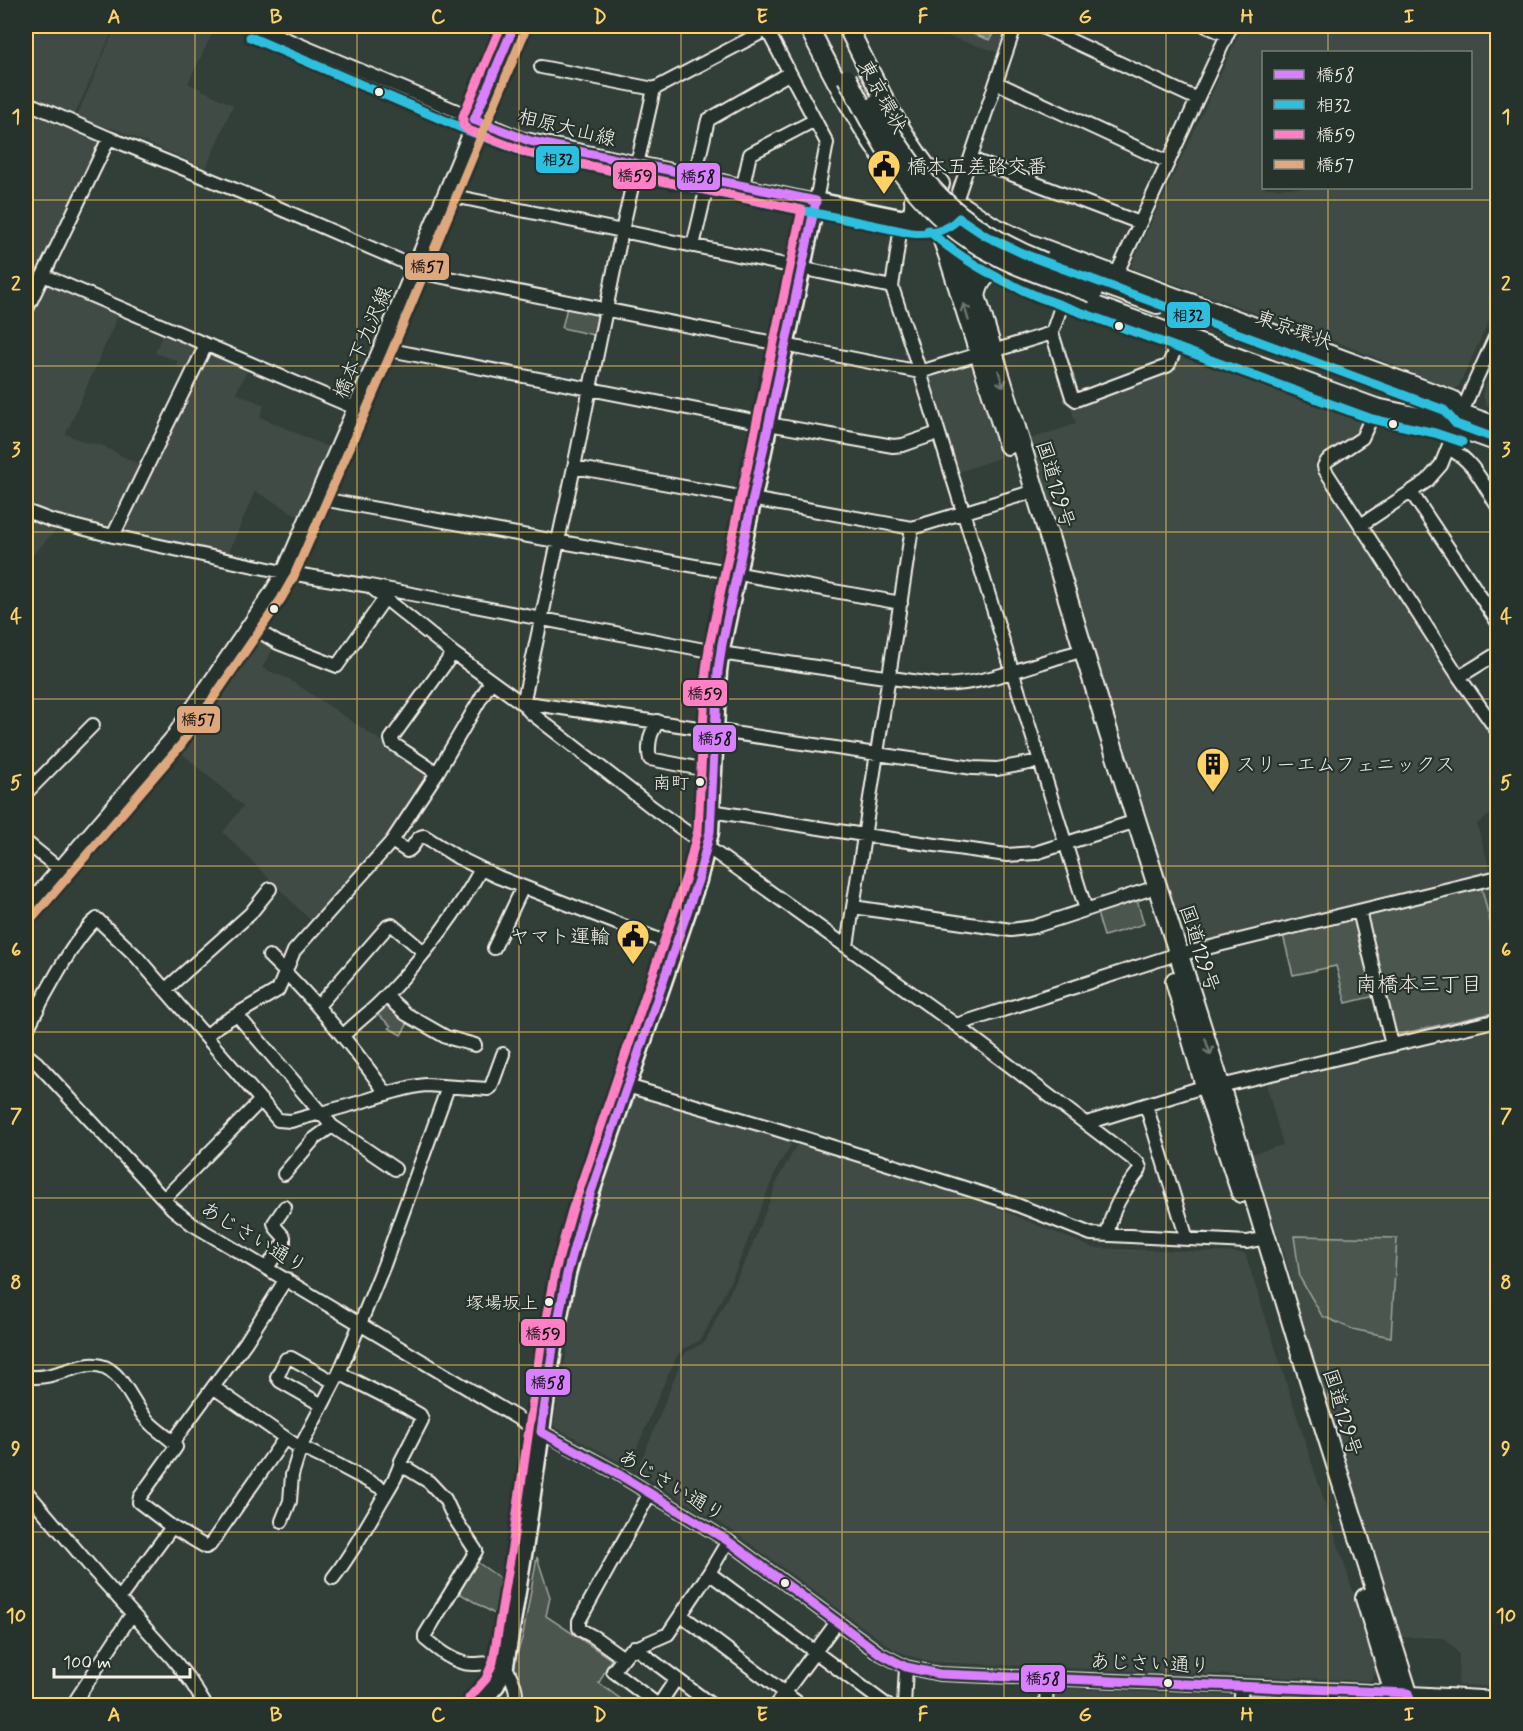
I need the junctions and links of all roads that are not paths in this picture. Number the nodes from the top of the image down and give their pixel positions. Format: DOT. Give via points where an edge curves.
graph roads {
  1 [pos="255,26"];
  2 [pos="514,26"];
  3 [pos="808,26"];
  4 [pos="821,26"];
  5 [pos="834,26"];
  6 [pos="847,26"];
  7 [pos="1015,26"];
  8 [pos="1040,26"];
  9 [pos="1206,26"];
  10 [pos="769,27"];
  11 [pos="1229,30"];
  12 [pos="541,67"];
  13 [pos="790,73"];
  14 [pos="852,75"];
  15 [pos="997,83"];
  16 [pos="654,89"];
  17 [pos="1197,99"];
  18 [pos="26,102"];
  19 [pos="474,120"];
  20 [pos="815,120"];
  21 [pos="109,138"];
  22 [pos="971,159"];
  23 [pos="1168,162"];
  24 [pos="637,164"];
  25 [pos="695,176"];
  26 [pos="708,178"];
  27 [pos="743,186"];
  28 [pos="444,194"];
  29 [pos="914,199"];
  30 [pos="816,201"];
  31 [pos="956,201"];
  32 [pos="902,219"];
  33 [pos="1140,223"];
  34 [pos="622,231"];
  35 [pos="948,238"];
  36 [pos="693,246"];
  37 [pos="414,269"];
  38 [pos="802,269"];
  39 [pos="1009,271"];
  40 [pos="43,275"];
  41 [pos="1116,275"];
  42 [pos="1095,287"];
  43 [pos="892,288"];
  44 [pos="1065,295"];
  45 [pos="976,297"];
  46 [pos="26,310"];
  47 [pos="606,310"];
  48 [pos="1497,331"];
  49 [pos="1052,333"];
  50 [pos="1180,336"];
  51 [pos="206,345"];
  52 [pos="786,345"];
  53 [pos="380,348"];
  54 [pos="986,352"];
  55 [pos="920,372"];
  56 [pos="590,389"];
  57 [pos="355,408"];
  58 [pos="1376,408"];
  59 [pos="1438,421"];
  60 [pos="1459,421"];
  61 [pos="769,424"];
  62 [pos="1497,426"];
  63 [pos="938,433"];
  64 [pos="1497,442"];
  65 [pos="1449,449"];
  66 [pos="574,467"];
  67 [pos="1414,490"];
  68 [pos="1024,494"];
  69 [pos="316,498"];
  70 [pos="753,499"];
  71 [pos="1497,507"];
  72 [pos="26,512"];
  73 [pos="963,513"];
  74 [pos="1361,525"];
  75 [pos="912,528"];
  76 [pos="112,536"];
  77 [pos="557,541"];
  78 [pos="284,572"];
  79 [pos="737,573"];
  80 [pos="370,586"];
  81 [pos="385,598"];
  82 [pos="901,603"];
  83 [pos="541,618"];
  84 [pos="1497,623"];
  85 [pos="249,626"];
  86 [pos="453,652"];
  87 [pos="720,652"];
  88 [pos="1074,653"];
  89 [pos="1497,653"];
  90 [pos="1013,672"];
  91 [pos="1459,677"];
  92 [pos="889,678"];
  93 [pos="490,681"];
  94 [pos="523,704"];
  95 [pos="657,721"];
  96 [pos="93,725"];
  97 [pos="714,729"];
  98 [pos="1497,732"];
  99 [pos="877,753"];
  100 [pos="1040,761"];
  101 [pos="712,771"];
  102 [pos="436,773"];
  103 [pos="26,793"];
  104 [pos="711,811"];
  105 [pos="1127,824"];
  106 [pos="864,835"];
  107 [pos="392,841"];
  108 [pos="26,842"];
  109 [pos="1066,843"];
  110 [pos="707,845"];
  111 [pos="58,868"];
  112 [pos="481,869"];
  113 [pos="1497,877"];
  114 [pos="524,887"];
  115 [pos="270,889"];
  116 [pos="1147,890"];
  117 [pos="26,907"];
  118 [pos="853,907"];
  119 [pos="1086,910"];
  120 [pos="1359,911"];
  121 [pos="675,946"];
  122 [pos="847,946"];
  123 [pos="494,948"];
  124 [pos="424,952"];
  125 [pos="269,956"];
  126 [pos="1173,956"];
  127 [pos="286,972"];
  128 [pos="165,990"];
  129 [pos="386,996"];
  130 [pos="318,1006"];
  131 [pos="238,1016"];
  132 [pos="1497,1020"];
  133 [pos="956,1025"];
  134 [pos="26,1032"];
  135 [pos="206,1036"];
  136 [pos="343,1036"];
  137 [pos="475,1045"];
  138 [pos="1392,1046"];
  139 [pos="26,1054"];
  140 [pos="503,1054"];
  141 [pos="627,1086"];
  142 [pos="1213,1086"];
  143 [pos="448,1087"];
  144 [pos="386,1093"];
  145 [pos="261,1100"];
  146 [pos="1146,1105"];
  147 [pos="320,1113"];
  148 [pos="1087,1124"];
  149 [pos="332,1126"];
  150 [pos="395,1169"];
  151 [pos="284,1174"];
  152 [pos="164,1199"];
  153 [pos="285,1207"];
  154 [pos="1108,1235"];
  155 [pos="1187,1239"];
  156 [pos="1261,1240"];
  157 [pos="267,1268"];
  158 [pos="286,1279"];
  159 [pos="360,1324"];
  160 [pos="26,1376"];
  161 [pos="336,1378"];
  162 [pos="213,1387"];
  163 [pos="322,1405"];
  164 [pos="541,1432"];
  165 [pos="285,1438"];
  166 [pos="173,1442"];
  167 [pos="301,1446"];
  168 [pos="400,1468"];
  169 [pos="26,1491"];
  170 [pos="387,1491"];
  171 [pos="650,1493"];
  172 [pos="282,1521"];
  173 [pos="172,1527"];
  174 [pos="728,1541"];
  175 [pos="709,1574"];
  176 [pos="333,1578"];
  177 [pos="119,1599"];
  178 [pos="132,1614"];
  179 [pos="681,1616"];
  180 [pos="837,1622"];
  181 [pos="634,1647"];
  182 [pos="814,1651"];
  183 [pos="622,1657"];
  184 [pos="506,1665"];
  185 [pos="906,1667"];
  186 [pos="1047,1678"];
  187 [pos="676,1679"];
  188 [pos="1242,1686"];
  189 [pos="1328,1690"];
  190 [pos="784,1693"];
  191 [pos="1497,1698"];
  192 [pos="1403,1699"];
  193 [pos="658,1705"];
  194 [pos="72,1706"];
  195 [pos="206,1706"];
  196 [pos="478,1706"];
  197 [pos="513,1706"];
  198 [pos="714,1706"];
  199 [pos="775,1706"];
  200 [pos="802,1706"];
  201 [pos="888,1706"];
  202 [pos="904,1706"];
  203 [pos="1046,1706"];
  204 [pos="1240,1706"];
  205 [pos="1333,1706"];
  1 -- 19 [label="street, 相原大山線"];
  2 -- 19 [label="street, 橋本下九沢線"];
  3 -- 29 [label="highway" via="862,127"];
  4 -- 14 [label="highway, 東京環状"];
  5 -- 14 [label="highway, 東京環状"];
  6 -- 31 [label="highway" via="911,145 927,170"];
  7 -- 15 [label="street"];
  8 -- 17 [label="street"];
  9 -- 11 [label="street"];
  10 -- 13 [label="street"];
  10 -- 16 [label="street"];
  11 -- 17 [label="street"];
  12 -- 16 [label="street"];
  13 -- 20 [label="street"];
  13 -- 25 [label="street" via="708,120"];
  14 -- 42 [label="highway, 東京環状, bridge" via="869,119 894,163 940,217 999,257"];
  15 -- 22 [label="street"];
  15 -- 23 [label="street"];
  16 -- 24 [label="street"];
  17 -- 23 [label="street"];
  18 -- 21 [label="street"];
  19 -- 24 [label="street, 相原大山線" via="521,138"];
  19 -- 28 [label="street, 橋本下九沢線"];
  20 -- 27 [label="street" via="750,154"];
  20 -- 30 [label="street" via="827,145"];
  21 -- 37 [label="street"];
  21 -- 40 [label="street"];
  22 -- 31 [label="street"];
  22 -- 33 [label="street"];
  23 -- 33 [label="street"];
  24 -- 25 [label="street, 相原大山線"];
  24 -- 34 [label="street"];
  25 -- 26 [label="street, 相原大山線"];
  26 -- 27 [label="street, 相原大山線"];
  26 -- 36 [label="street"];
  27 -- 30 [label="street, 相原大山線"];
  28 -- 34 [label="street"];
  28 -- 37 [label="street, 橋本下九沢線"];
  29 -- 32 [label="highway" via="914,212"];
  29 -- 35 [label="highway"];
  30 -- 32 [label="main road"];
  30 -- 38 [label="main road"];
  31 -- 35 [label="main road" via="948,212"];
  31 -- 35 [label="highway, 国道129号" via="957,226"];
  31 -- 41 [label="highway" via="1008,234"];
  32 -- 35 [label="main road" via="920,222"];
  32 -- 43 [label="street"];
  33 -- 41 [label="street"];
  34 -- 36 [label="street"];
  34 -- 47 [label="street"];
  35 -- 39 [label="highway"];
  35 -- 45 [label="highway, 国道129号"];
  54 -- 35 [label="highway, 国道129号, one-way"];
  36 -- 38 [label="street"];
  37 -- 47 [label="street"];
  37 -- 53 [label="street, 橋本下九沢線"];
  38 -- 43 [label="street"];
  38 -- 52 [label="main road"];
  39 -- 44 [label="highway"];
  39 -- 45 [label="highway" via="990,272 979,283"];
  40 -- 46 [label="street"];
  40 -- 51 [label="street"];
  41 -- 60 [label="highway" via="1452,400"];
  42 -- 59 [label="highway, 東京環状"];
  42 -- 60 [label="highway, 東京環状"];
  43 -- 55 [label="street"];
  44 -- 49 [label="street"];
  44 -- 50 [label="highway"];
  45 -- 54 [label="highway, 国道129号"];
  47 -- 52 [label="street"];
  47 -- 56 [label="street"];
  48 -- 60 [label="street"];
  49 -- 50 [label="street" via="1076,400 1167,366"];
  49 -- 54 [label="street"];
  50 -- 58 [label="highway"];
  51 -- 57 [label="street"];
  51 -- 76 [label="street"];
  52 -- 55 [label="street"];
  52 -- 61 [label="main road"];
  53 -- 56 [label="street"];
  53 -- 57 [label="street, 橋本下九沢線"];
  54 -- 55 [label="street"];
  54 -- 68 [label="highway, 国道129号"];
  54 -- 126 [label="highway, 国道129号, one-way"];
  55 -- 63 [label="street"];
  56 -- 61 [label="street"];
  56 -- 66 [label="street"];
  57 -- 69 [label="street, 橋本下九沢線"];
  58 -- 59 [label="highway"];
  58 -- 74 [label="street" via="1360,439 1324,466"];
  59 -- 60 [label="highway, 東京環状"];
  60 -- 62 [label="highway, 東京環状"];
  60 -- 64 [label="highway, 東京環状"];
  60 -- 65 [label="street"];
  61 -- 63 [label="street" via="893,446"];
  61 -- 70 [label="main road"];
  63 -- 73 [label="street"];
  65 -- 67 [label="street" via="1435,474"];
  65 -- 71 [label="street" via="1468,462"];
  66 -- 70 [label="street"];
  66 -- 77 [label="street"];
  67 -- 74 [label="street"];
  67 -- 84 [label="street"];
  68 -- 73 [label="street"];
  68 -- 88 [label="highway, 国道129号"];
  69 -- 77 [label="street"];
  69 -- 78 [label="street, 橋本下九沢線"];
  70 -- 75 [label="street"];
  70 -- 79 [label="main road"];
  72 -- 76 [label="street"];
  73 -- 75 [label="street"];
  73 -- 90 [label="street"];
  74 -- 91 [label="street"];
  75 -- 82 [label="street"];
  76 -- 78 [label="street"];
  77 -- 79 [label="street"];
  77 -- 83 [label="street"];
  78 -- 80 [label="street"];
  78 -- 85 [label="street, 橋本下九沢線"];
  79 -- 82 [label="street"];
  79 -- 87 [label="main road"];
  80 -- 81 [label="street"];
  80 -- 83 [label="street"];
  81 -- 85 [label="street" via="337,666 278,643"];
  81 -- 86 [label="street"];
  82 -- 92 [label="street"];
  83 -- 87 [label="street"];
  83 -- 94 [label="street"];
  85 -- 111 [label="street, 橋本下九沢線" via="172,737"];
  86 -- 93 [label="street"];
  86 -- 102 [label="street" via="391,739"];
  87 -- 92 [label="street"];
  87 -- 97 [label="main road"];
  88 -- 90 [label="street"];
  88 -- 105 [label="highway, 国道129号"];
  89 -- 91 [label="street"];
  90 -- 92 [label="street" via="952,685"];
  90 -- 100 [label="street"];
  91 -- 98 [label="street"];
  92 -- 99 [label="street"];
  93 -- 94 [label="street"];
  93 -- 102 [label="street"];
  94 -- 95 [label="street"];
  94 -- 110 [label="street" via="606,773"];
  95 -- 97 [label="street"];
  95 -- 101 [label="street" via="650,759"];
  96 -- 103 [label="street"];
  97 -- 99 [label="street"];
  97 -- 101 [label="main road"];
  99 -- 100 [label="street" via="986,769"];
  99 -- 106 [label="street"];
  100 -- 109 [label="street"];
  101 -- 104 [label="main road"];
  102 -- 107 [label="street"];
  104 -- 106 [label="street"];
  104 -- 110 [label="main road"];
  105 -- 109 [label="street"];
  105 -- 116 [label="highway, 国道129号"];
  106 -- 109 [label="street" via="1007,855 1035,853"];
  106 -- 118 [label="street"];
  107 -- 112 [label="street" via="406,851 424,836"];
  107 -- 127 [label="street" via="294,951"];
  108 -- 111 [label="street"];
  109 -- 119 [label="street"];
  110 -- 121 [label="main road"];
  110 -- 122 [label="street"];
  111 -- 117 [label="street, 橋本下九沢線"];
  112 -- 114 [label="street"];
  112 -- 124 [label="street" via="460,905"];
  113 -- 120 [label="street"];
  114 -- 121 [label="street"];
  114 -- 123 [label="street"];
  115 -- 128 [label="street" via="250,914"];
  116 -- 119 [label="street"];
  116 -- 126 [label="highway, 国道129号"];
  118 -- 119 [label="street" via="1011,930"];
  118 -- 122 [label="street"];
  120 -- 126 [label="street"];
  120 -- 138 [label="street"];
  121 -- 141 [label="main road"];
  122 -- 133 [label="street"];
  124 -- 129 [label="street"];
  124 -- 130 [label="street" via="392,925 388,926"];
  125 -- 127 [label="street"];
  126 -- 133 [label="street"];
  126 -- 142 [label="highway, 国道129号"];
  127 -- 130 [label="street"];
  127 -- 131 [label="street" via="278,990"];
  128 -- 134 [label="street" via="97,919 64,962"];
  128 -- 135 [label="street"];
  129 -- 136 [label="street"];
  129 -- 137 [label="street" via="406,1014 446,1037"];
  130 -- 136 [label="street"];
  131 -- 135 [label="street"];
  131 -- 147 [label="street"];
  132 -- 138 [label="street"];
  133 -- 148 [label="street"];
  135 -- 145 [label="street"];
  136 -- 144 [label="street"];
  138 -- 142 [label="street"];
  139 -- 152 [label="street, あじさい通り"];
  140 -- 143 [label="street" via="488,1089"];
  141 -- 154 [label="street" via="843,1149 1012,1203 1091,1234"];
  141 -- 164 [label="main road" via="586,1204 567,1274"];
  142 -- 146 [label="street"];
  142 -- 156 [label="highway, 国道129号"];
  143 -- 144 [label="street" via="421,1086"];
  143 -- 159 [label="street"];
  144 -- 147 [label="street"];
  145 -- 147 [label="street" via="282,1121"];
  145 -- 152 [label="street"];
  146 -- 148 [label="street"];
  146 -- 155 [label="street"];
  147 -- 149 [label="street"];
  148 -- 154 [label="street" via="1140,1166 1117,1205"];
  149 -- 150 [label="street"];
  149 -- 151 [label="street" via="314,1138"];
  152 -- 157 [label="street, あじさい通り" via="192,1224"];
  153 -- 157 [label="street" via="274,1223 284,1242"];
  154 -- 155 [label="street"];
  155 -- 156 [label="street"];
  156 -- 192 [label="highway, 国道129号"];
  157 -- 158 [label="street, あじさい通り"];
  158 -- 159 [label="street, あじさい通り"];
  158 -- 162 [label="street"];
  159 -- 161 [label="street"];
  159 -- 164 [label="street, あじさい通り"];
  160 -- 166 [label="street" via="37,1378 90,1365 103,1366 122,1382 147,1421"];
  161 -- 163 [label="street"];
  161 -- 163 [label="street" via="291,1358 286,1359 278,1373 280,1381"];
  161 -- 168 [label="street" via="422,1417"];
  162 -- 165 [label="street"];
  162 -- 166 [label="street"];
  163 -- 167 [label="street"];
  164 -- 171 [label="street, あじさい通り"];
  164 -- 184 [label="main road"];
  165 -- 167 [label="street"];
  165 -- 173 [label="street" via="208,1547"];
  166 -- 173 [label="street" via="176,1447 139,1499"];
  167 -- 170 [label="street"];
  167 -- 172 [label="street"];
  168 -- 170 [label="street"];
  168 -- 184 [label="street" via="429,1482 445,1498 476,1551 425,1639 460,1662"];
  169 -- 177 [label="street"];
  170 -- 176 [label="street"];
  171 -- 174 [label="street, あじさい通り"];
  171 -- 183 [label="street" via="579,1621 581,1630"];
  173 -- 177 [label="street"];
  174 -- 175 [label="street"];
  174 -- 180 [label="street, あじさい通り"];
  175 -- 179 [label="street"];
  175 -- 182 [label="street"];
  177 -- 178 [label="street"];
  178 -- 194 [label="street"];
  178 -- 195 [label="street" via="191,1682"];
  179 -- 181 [label="street" via="668,1634"];
  179 -- 190 [label="street"];
  180 -- 182 [label="street"];
  180 -- 185 [label="street, あじさい通り" via="879,1653"];
  181 -- 183 [label="street"];
  181 -- 187 [label="street"];
  182 -- 190 [label="street"];
  182 -- 201 [label="street"];
  183 -- 193 [label="street" via="613,1671"];
  184 -- 196 [label="main road" via="496,1685"];
  184 -- 197 [label="street" via="516,1691"];
  185 -- 186 [label="street, あじさい通り" via="939,1674"];
  185 -- 202 [label="street"];
  186 -- 188 [label="street, あじさい通り"];
  186 -- 203 [label="street"];
  187 -- 193 [label="street"];
  187 -- 198 [label="street"];
  188 -- 189 [label="street, あじさい通り"];
  188 -- 204 [label="street"];
  189 -- 192 [label="street, あじさい通り"];
  189 -- 205 [label="street"];
  190 -- 199 [label="street"];
  190 -- 200 [label="street"];
  191 -- 192 [label="street, あじさい通り"];
}
